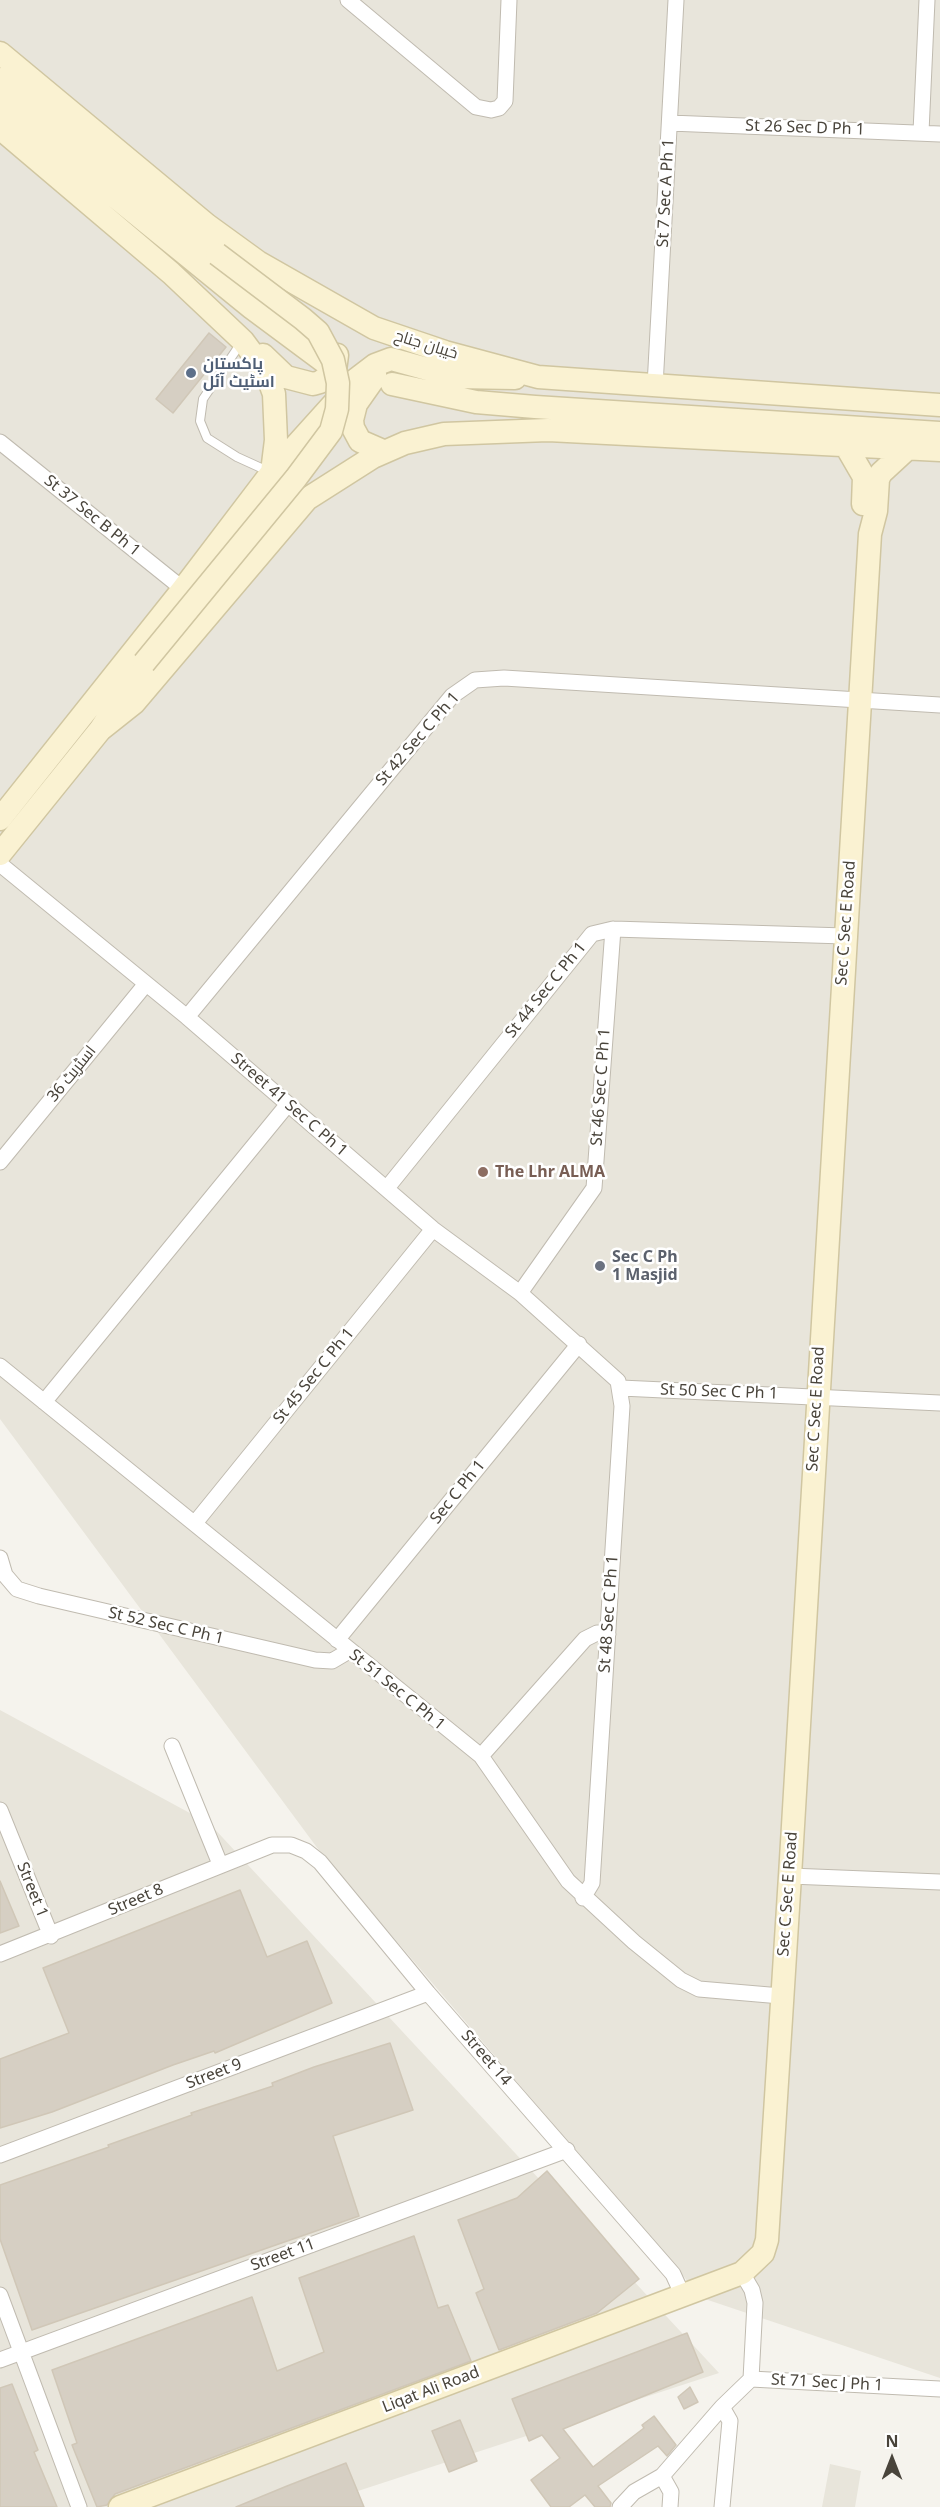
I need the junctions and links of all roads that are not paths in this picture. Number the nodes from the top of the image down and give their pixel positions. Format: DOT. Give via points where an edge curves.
graph roads {
  1 [pos="348,0"];
  2 [pos="509,0"];
  3 [pos="676,0"];
  4 [pos="927,0"];
  5 [pos="0,53"];
  6 [pos="0,79"];
  7 [pos="0,103"];
  8 [pos="670,123"];
  9 [pos="0,128"];
  10 [pos="921,132"];
  11 [pos="940,134"];
  12 [pos="258,262"];
  13 [pos="243,341"];
  14 [pos="326,363"];
  15 [pos="375,365"];
  16 [pos="538,377"];
  17 [pos="392,384"];
  18 [pos="655,386"];
  19 [pos="940,405"];
  20 [pos="940,433"];
  21 [pos="0,442"];
  22 [pos="846,446"];
  23 [pos="907,449"];
  24 [pos="940,450"];
  25 [pos="383,451"];
  26 [pos="272,472"];
  27 [pos="870,534"];
  28 [pos="183,589"];
  29 [pos="861,699"];
  30 [pos="940,705"];
  31 [pos="100,730"];
  32 [pos="0,819"];
  33 [pos="0,854"];
  34 [pos="0,864"];
  35 [pos="614,929"];
  36 [pos="845,936"];
  37 [pos="145,985"];
  38 [pos="187,1017"];
  39 [pos="288,1104"];
  40 [pos="0,1162"];
  41 [pos="387,1188"];
  42 [pos="433,1229"];
  43 [pos="520,1293"];
  44 [pos="579,1344"];
  45 [pos="0,1366"];
  46 [pos="621,1388"];
  47 [pos="817,1396"];
  48 [pos="44,1402"];
  49 [pos="940,1403"];
  50 [pos="195,1523"];
  51 [pos="0,1558"];
  52 [pos="608,1634"];
  53 [pos="337,1640"];
  54 [pos="349,1651"];
  55 [pos="172,1746"];
  56 [pos="481,1756"];
  57 [pos="0,1810"];
  58 [pos="4,1831"];
  59 [pos="272,1845"];
  60 [pos="220,1864"];
  61 [pos="790,1876"];
  62 [pos="940,1882"];
  63 [pos="583,1898"];
  64 [pos="51,1936"];
  65 [pos="0,1954"];
  66 [pos="428,1993"];
  67 [pos="781,1996"];
  68 [pos="567,2150"];
  69 [pos="0,2155"];
  70 [pos="742,2273"];
  71 [pos="0,2295"];
  72 [pos="683,2296"];
  73 [pos="21,2352"];
  74 [pos="0,2360"];
  75 [pos="751,2379"];
  76 [pos="940,2389"];
  77 [pos="722,2408"];
  78 [pos="662,2476"];
  79 [pos="79,2507"];
  80 [pos="120,2507"];
  81 [pos="620,2507"];
  82 [pos="670,2507"];
  83 [pos="722,2507"];
  1 -- 2 [label="street" via="476,106 491,110 505,101"];
  3 -- 8 [label="street, St 7 Sec A Ph 1"];
  4 -- 10 [label="street"];
  5 -- 12 [label="main road, خیبان جناح" via="207,225"];
  6 -- 31 [label="main road, bridge" via="51,124 318,332 333,360 338,383 331,431 144,663"];
  7 -- 14 [label="main road" via="252,308"];
  8 -- 10 [label="street, St 26 Sec D Ph 1"];
  8 -- 18 [label="street, St 7 Sec A Ph 1"];
  9 -- 13 [label="main road" via="171,273"];
  10 -- 11 [label="street, St 26 Sec D Ph 1"];
  12 -- 13 [label="main road" via="279,288 323,325 336,349 337,367 320,382 305,383 286,377"];
  12 -- 16 [label="main road, خیبان جناح" via="374,328"];
  13 -- 26 [label="main road" via="266,372 274,394 276,440"];
  13 -- 26 [label="lane" via="203,399 200,422 207,438 237,458"];
  15 -- 16 [label="main road" via="391,359 456,376"];
  15 -- 25 [label="main road" via="375,377 356,404 352,428 360,441"];
  15 -- 26 [label="main road" via="354,381"];
  16 -- 18 [label="main road, خیبان جناح"];
  17 -- 20 [label="main road" via="476,402"];
  18 -- 19 [label="main road, خیبان جناح"];
  21 -- 28 [label="street, St 37 Sec B Ph 1"];
  22 -- 23 [label="main road"];
  22 -- 25 [label="main road" via="487,430 444,434"];
  22 -- 27 [label="main road, Sec C Sec E Road" via="864,477 863,512"];
  23 -- 24 [label="main road"];
  23 -- 27 [label="main road, Sec C Sec E Road" via="878,479"];
  25 -- 31 [label="main road" via="307,500 134,703"];
  26 -- 28 [label="main road"];
  27 -- 29 [label="main road, Sec C Sec E Road"];
  28 -- 32 [label="main road"];
  29 -- 30 [label="street, St 42 Sec C Ph 1"];
  29 -- 36 [label="main road, Sec C Sec E Road"];
  29 -- 38 [label="street, St 42 Sec C Ph 1" via="504,678 475,680 452,696"];
  31 -- 33 [label="main road"];
  34 -- 37 [label="street, Street 41 Sec C Ph 1"];
  35 -- 36 [label="street, St 44 Sec C Ph 1"];
  35 -- 41 [label="street, St 44 Sec C Ph 1" via="592,934"];
  35 -- 43 [label="street, St 46 Sec C Ph 1" via="594,1188"];
  36 -- 47 [label="main road, Sec C Sec E Road"];
  37 -- 38 [label="street, Street 41 Sec C Ph 1"];
  37 -- 40 [label="street, اسٹریٹ 36"];
  38 -- 39 [label="street, Street 41 Sec C Ph 1"];
  39 -- 41 [label="street, Street 41 Sec C Ph 1"];
  39 -- 48 [label="street"];
  41 -- 42 [label="street, Street 41 Sec C Ph 1"];
  42 -- 43 [label="street, Street 41 Sec C Ph 1"];
  42 -- 50 [label="street, St 45 Sec C Ph 1"];
  43 -- 44 [label="street, Street 41 Sec C Ph 1"];
  44 -- 46 [label="street" via="612,1374"];
  44 -- 53 [label="street, Sec C Ph 1"];
  45 -- 48 [label="street, St 51 Sec C Ph 1"];
  46 -- 47 [label="street, St 50 Sec C Ph 1"];
  46 -- 52 [label="street, St 48 Sec C Ph 1"];
  47 -- 49 [label="street, St 50 Sec C Ph 1"];
  47 -- 61 [label="main road, Sec C Sec E Road"];
  48 -- 50 [label="street, St 51 Sec C Ph 1"];
  50 -- 53 [label="street, St 51 Sec C Ph 1"];
  51 -- 54 [label="street, St 52 Sec C Ph 1" via="5,1575 17,1589 39,1596 315,1660 332,1661"];
  52 -- 56 [label="street" via="597,1633 585,1639"];
  52 -- 63 [label="street, St 48 Sec C Ph 1" via="592,1883"];
  53 -- 54 [label="street, St 51 Sec C Ph 1"];
  54 -- 56 [label="street, St 51 Sec C Ph 1"];
  55 -- 60 [label="street"];
  56 -- 63 [label="street, St 51 Sec C Ph 1"];
  57 -- 58 [label="street, Street 1"];
  58 -- 64 [label="street, Street 1"];
  59 -- 60 [label="street, Street 8"];
  59 -- 66 [label="street, Street 14" via="291,1845 320,1862"];
  60 -- 64 [label="street, Street 8"];
  61 -- 62 [label="street"];
  61 -- 67 [label="main road, Sec C Sec E Road"];
  63 -- 67 [label="street, St 51 Sec C Ph 1" via="681,1980 699,1989"];
  64 -- 65 [label="street, Street 8"];
  66 -- 68 [label="street, Street 14"];
  66 -- 69 [label="street, Street 9"];
  67 -- 70 [label="main road, Sec C Sec E Road" via="767,2240 763,2253"];
  68 -- 72 [label="street, Street 14" via="674,2274"];
  68 -- 73 [label="street, Street 11"];
  70 -- 72 [label="main road, Liqat Ali Road"];
  70 -- 75 [label="street, St 71 Sec J Ph 1" via="755,2303"];
  71 -- 73 [label="street"];
  72 -- 80 [label="main road, Liqat Ali Road"];
  73 -- 74 [label="street, Street 11"];
  73 -- 79 [label="street"];
  75 -- 76 [label="street, St 71 Sec J Ph 1"];
  75 -- 77 [label="street"];
  77 -- 78 [label="street"];
  77 -- 83 [label="street" via="730,2421"];
  78 -- 81 [label="street" via="634,2492"];
  78 -- 82 [label="street" via="671,2492"];
}
